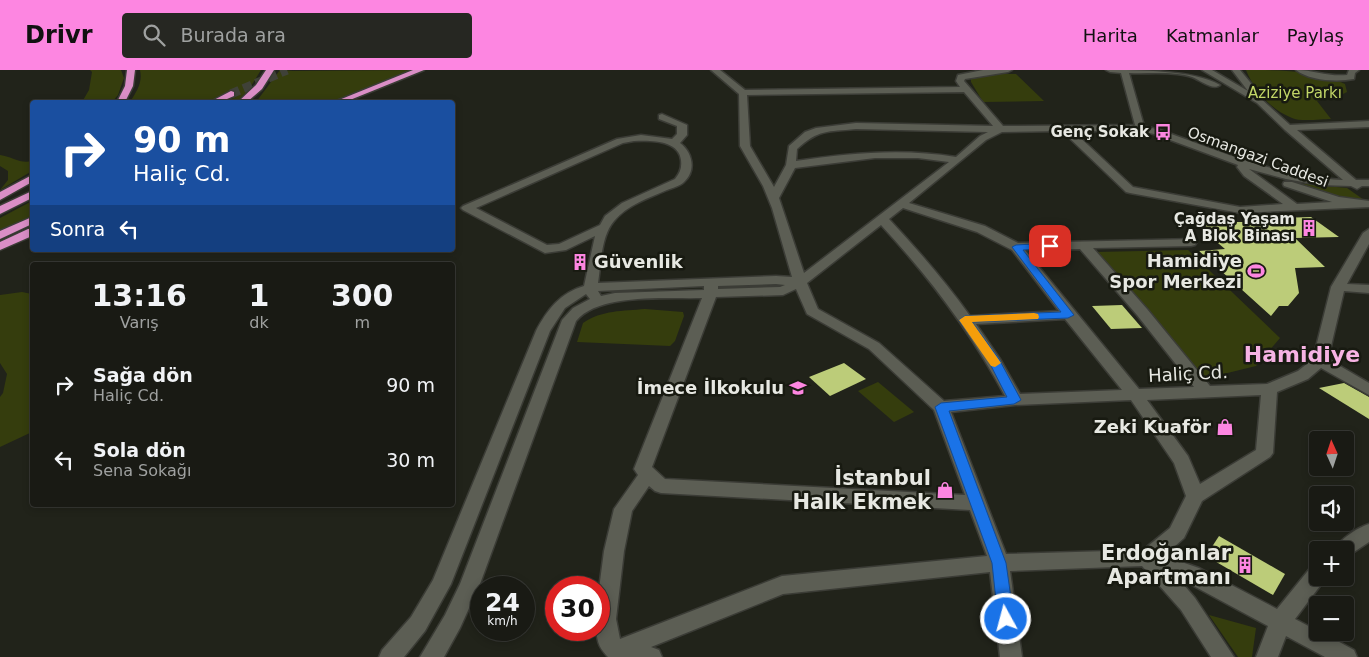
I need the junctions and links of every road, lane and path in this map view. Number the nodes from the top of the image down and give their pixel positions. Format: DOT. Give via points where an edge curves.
graph roads {
  1 [pos="131,70"];
  2 [pos="270,70"];
  3 [pos="420,70"];
  4 [pos="715,70"];
  5 [pos="1008,70"];
  6 [pos="1110,70"];
  7 [pos="1206,70"];
  8 [pos="1300,70"];
  9 [pos="1355,70"];
  10 [pos="984,71"];
  11 [pos="1238,71"];
  12 [pos="1125,72"];
  13 [pos="966,89"];
  14 [pos="231,94"];
  15 [pos="743,94"];
  16 [pos="122,100"];
  17 [pos="218,100"];
  18 [pos="244,100"];
  19 [pos="343,100"];
  20 [pos="1260,101"];
  21 [pos="662,117"];
  22 [pos="1369,124"];
  23 [pos="957,127"];
  24 [pos="1140,128"];
  25 [pos="1288,128"];
  26 [pos="1000,129"];
  27 [pos="1065,129"];
  28 [pos="674,143"];
  29 [pos="971,148"];
  30 [pos="958,160"];
  31 [pos="791,165"];
  32 [pos="1242,167"];
  33 [pos="30,179"];
  34 [pos="1355,183"];
  35 [pos="1369,183"];
  36 [pos="30,195"];
  37 [pos="0,197"];
  38 [pos="1369,197"];
  39 [pos="773,198"];
  40 [pos="901,204"];
  41 [pos="1355,204"];
  42 [pos="1369,204"];
  43 [pos="1294,207"];
  44 [pos="0,211"];
  45 [pos="882,218"];
  46 [pos="30,221"];
  47 [pos="604,227"];
  48 [pos="30,233"];
  49 [pos="1369,233"];
  50 [pos="0,235"];
  51 [pos="1191,242"];
  52 [pos="1083,245"];
  53 [pos="0,246"];
  54 [pos="1016,247"];
  55 [pos="800,282"];
  56 [pos="1338,287"];
  57 [pos="711,288"];
  58 [pos="1369,288"];
  59 [pos="593,294"];
  60 [pos="1068,315"];
  61 [pos="965,320"];
  62 [pos="1320,361"];
  63 [pos="1269,389"];
  64 [pos="1369,390"];
  65 [pos="1206,392"];
  66 [pos="1135,395"];
  67 [pos="1014,400"];
  68 [pos="941,407"];
  69 [pos="648,474"];
  70 [pos="1195,496"];
  71 [pos="977,502"];
  72 [pos="1369,532"];
  73 [pos="1354,543"];
  74 [pos="1148,558"];
  75 [pos="999,563"];
  76 [pos="1309,584"];
  77 [pos="1281,620"];
  78 [pos="451,627"];
  79 [pos="618,654"];
  80 [pos="390,657"];
  81 [pos="431,657"];
  82 [pos="445,657"];
  83 [pos="651,657"];
  84 [pos="1011,657"];
  85 [pos="1223,657"];
  86 [pos="1267,657"];
  87 [pos="1346,657"];
  1 -- 16 [label="highway" via="129,86"];
  2 -- 18 [label="highway" via="259,87"];
  3 -- 19 [label="highway"];
  4 -- 15 [label="street"];
  5 -- 10 [label="street"];
  6 -- 12 [label="street"];
  7 -- 20 [label="street"];
  8 -- 9 [label="street" via="1342,79 1351,77"];
  10 -- 13 [label="street" via="961,77"];
  11 -- 20 [label="street"];
  12 -- 20 [label="street" via="1194,75"];
  12 -- 24 [label="street"];
  13 -- 15 [label="street"];
  13 -- 26 [label="street"];
  14 -- 17 [label="highway"];
  15 -- 39 [label="street" via="744,146"];
  20 -- 25 [label="street"];
  21 -- 28 [label="street" via="682,125 682,135"];
  22 -- 25 [label="street"];
  23 -- 26 [label="street"];
  23 -- 29 [label="street"];
  23 -- 31 [label="street" via="856,126 820,130 808,134 792,148"];
  24 -- 27 [label="street"];
  24 -- 32 [label="street, Osmangazi Caddesi"];
  24 -- 34 [label="street" via="1289,177"];
  25 -- 34 [label="street"];
  26 -- 27 [label="street"];
  26 -- 29 [label="street"];
  27 -- 43 [label="street" via="1130,190 1240,210"];
  28 -- 47 [label="street" via="684,151 687,166 684,176 624,206"];
  28 -- 47 [label="street" via="645,136 620,141 467,208 545,249 562,246"];
  29 -- 30 [label="street"];
  30 -- 31 [label="street" via="910,154"];
  30 -- 40 [label="street"];
  31 -- 39 [label="street"];
  32 -- 41 [label="street, Osmangazi Caddesi" via="1326,198"];
  32 -- 43 [label="street"];
  33 -- 37 [label="highway"];
  34 -- 35 [label="street"];
  34 -- 38 [label="street"];
  36 -- 44 [label="highway"];
  39 -- 55 [label="street"];
  40 -- 45 [label="street"];
  40 -- 54 [label="street" via="980,229"];
  41 -- 42 [label="street, Osmangazi Caddesi"];
  41 -- 43 [label="street"];
  45 -- 55 [label="street"];
  45 -- 61 [label="street" via="947,293"];
  46 -- 50 [label="highway"];
  47 -- 59 [label="street"];
  48 -- 53 [label="highway"];
  49 -- 56 [label="street"];
  51 -- 52 [label="street"];
  52 -- 54 [label="street"];
  52 -- 65 [label="street"];
  54 -- 60 [label="street"];
  55 -- 57 [label="street" via="783,291"];
  55 -- 68 [label="street" via="812,311 874,346"];
  56 -- 58 [label="street"];
  56 -- 62 [label="street"];
  57 -- 59 [label="street" via="615,297"];
  57 -- 69 [label="street" via="643,469"];
  59 -- 78 [label="street" via="569,320"];
  59 -- 80 [label="street" via="568,298 551,315 441,584 418,624"];
  60 -- 61 [label="street"];
  60 -- 66 [label="street"];
  61 -- 67 [label="street" via="993,359"];
  62 -- 63 [label="street, Haliç Cd." via="1303,375"];
  62 -- 64 [label="street"];
  63 -- 65 [label="street, Haliç Cd."];
  63 -- 70 [label="street" via="1264,453"];
  65 -- 66 [label="street, Haliç Cd."];
  66 -- 67 [label="street, Haliç Cd."];
  66 -- 70 [label="street" via="1182,461"];
  67 -- 68 [label="street, Haliç Cd."];
  68 -- 71 [label="street"];
  69 -- 71 [label="street" via="661,486"];
  69 -- 79 [label="street" via="623,509 614,551 605,619 609,644"];
  70 -- 74 [label="street" via="1177,534"];
  71 -- 75 [label="street"];
  72 -- 73 [label="street"];
  74 -- 75 [label="street"];
  74 -- 77 [label="street" via="1192,574"];
  74 -- 85 [label="street" via="1188,604"];
  75 -- 79 [label="street" via="782,585"];
  75 -- 84 [label="street"];
  76 -- 77 [label="street"];
  77 -- 86 [label="street"];
  77 -- 87 [label="street"];
  78 -- 81 [label="street"];
  78 -- 82 [label="street"];
  79 -- 83 [label="street"];
}
